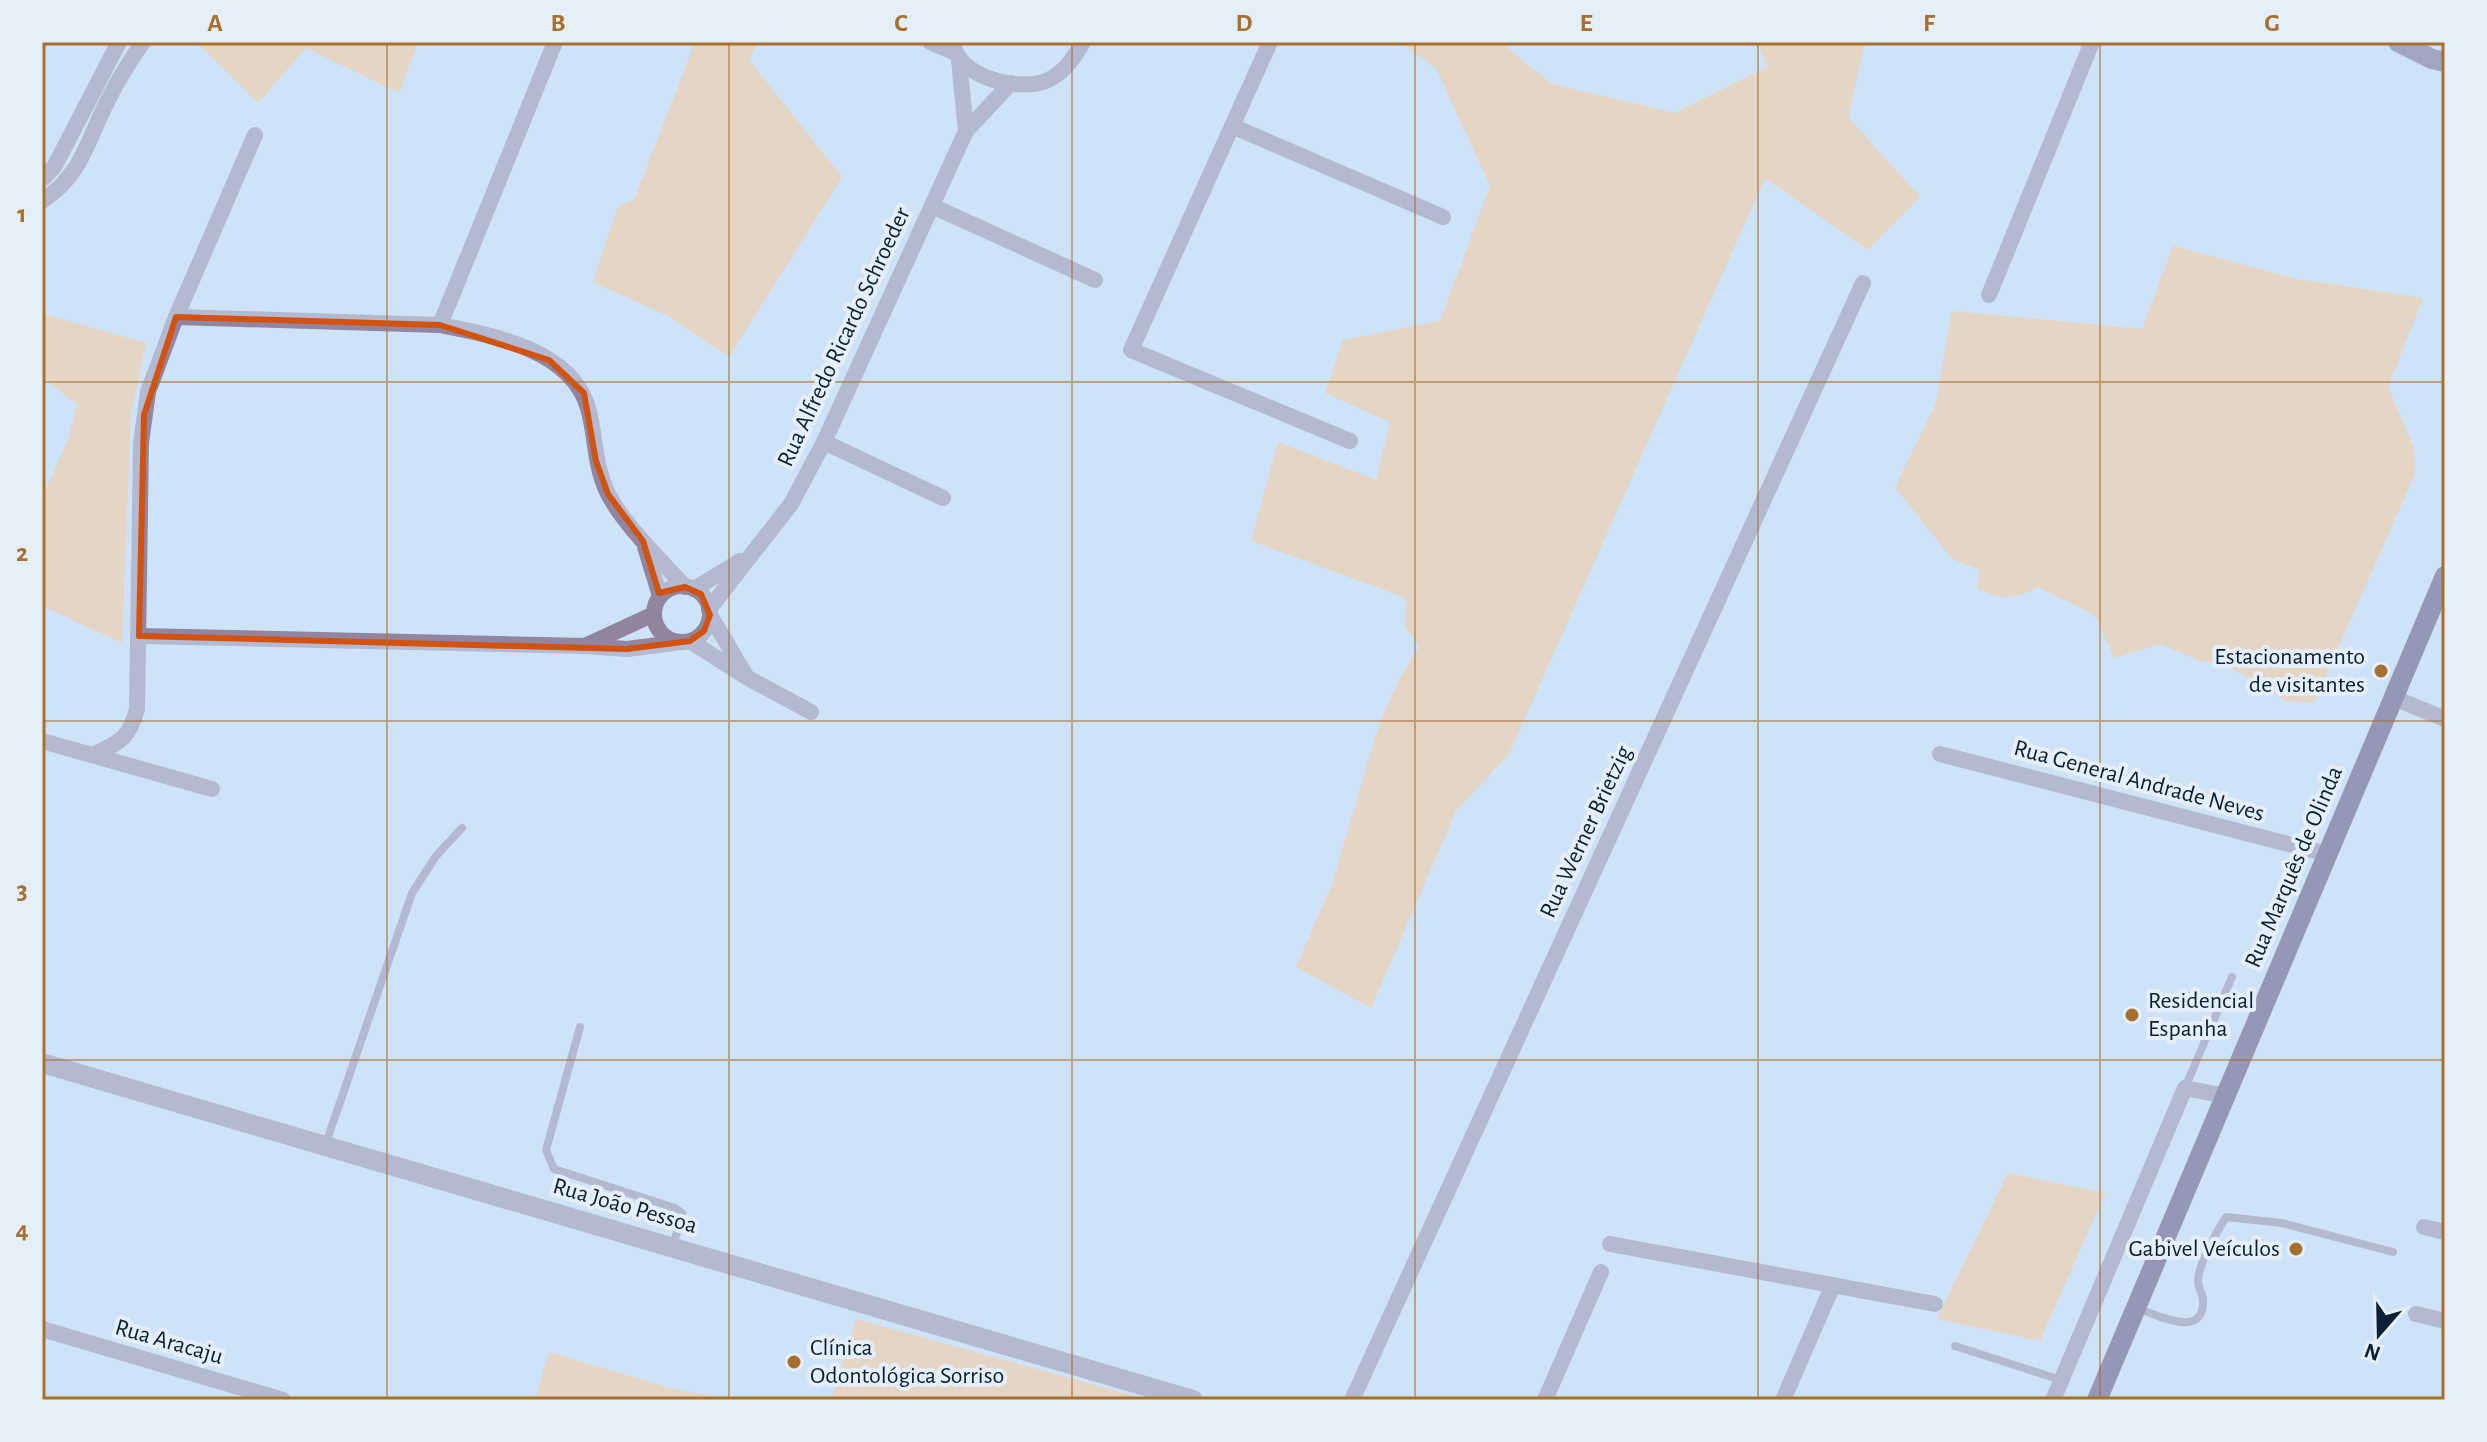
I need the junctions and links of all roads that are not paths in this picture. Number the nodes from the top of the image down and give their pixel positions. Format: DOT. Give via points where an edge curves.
graph roads {
  1 [pos="119,42"];
  2 [pos="143,42"];
  3 [pos="555,42"];
  4 [pos="930,42"];
  5 [pos="1083,42"];
  6 [pos="1270,42"];
  7 [pos="2092,42"];
  8 [pos="2398,42"];
  9 [pos="955,51"];
  10 [pos="2445,62"];
  11 [pos="1011,83"];
  12 [pos="1232,126"];
  13 [pos="966,131"];
  14 [pos="255,135"];
  15 [pos="42,179"];
  16 [pos="42,201"];
  17 [pos="932,206"];
  18 [pos="1443,217"];
  19 [pos="1095,280"];
  20 [pos="1863,283"];
  21 [pos="1989,295"];
  22 [pos="176,317"];
  23 [pos="440,325"];
  24 [pos="1350,441"];
  25 [pos="824,442"];
  26 [pos="943,498"];
  27 [pos="643,541"];
  28 [pos="751,553"];
  29 [pos="2445,576"];
  30 [pos="690,588"];
  31 [pos="660,596"];
  32 [pos="709,612"];
  33 [pos="654,614"];
  34 [pos="139,636"];
  35 [pos="685,641"];
  36 [pos="586,646"];
  37 [pos="748,678"];
  38 [pos="2394,698"];
  39 [pos="811,712"];
  40 [pos="2445,719"];
  41 [pos="42,741"];
  42 [pos="1940,754"];
  43 [pos="93,755"];
  44 [pos="212,789"];
  45 [pos="462,828"];
  46 [pos="2327,854"];
  47 [pos="2232,977"];
  48 [pos="580,1027"];
  49 [pos="42,1063"];
  50 [pos="2185,1088"];
  51 [pos="2226,1096"];
  52 [pos="325,1146"];
  53 [pos="2424,1227"];
  54 [pos="2445,1232"];
  55 [pos="1610,1244"];
  56 [pos="673,1248"];
  57 [pos="2393,1252"];
  58 [pos="1601,1272"];
  59 [pos="1833,1285"];
  60 [pos="1935,1304"];
  61 [pos="2136,1308"];
  62 [pos="2416,1314"];
  63 [pos="2445,1321"];
  64 [pos="42,1329"];
  65 [pos="1955,1346"];
  66 [pos="2061,1380"];
  67 [pos="283,1400"];
  68 [pos="1193,1400"];
  69 [pos="1352,1400"];
  70 [pos="1545,1400"];
  71 [pos="1783,1400"];
  72 [pos="2053,1400"];
  73 [pos="2097,1400"];
  1 -- 15 [label="street" via="54,167"];
  2 -- 16 [label="street" via="71,177"];
  3 -- 23 [label="street"];
  4 -- 9 [label="street"];
  5 -- 11 [label="street" via="1071,63 1046,82"];
  6 -- 12 [label="street"];
  7 -- 21 [label="street"];
  8 -- 10 [label="main road"];
  9 -- 11 [label="street" via="973,70"];
  9 -- 13 [label="street"];
  11 -- 13 [label="street, Rua Alfredo Ricardo Schroeder"];
  12 -- 18 [label="street"];
  12 -- 24 [label="street" via="1131,350"];
  13 -- 17 [label="street, Rua Alfredo Ricardo Schroeder"];
  14 -- 22 [label="street"];
  17 -- 19 [label="street"];
  17 -- 25 [label="street, Rua Alfredo Ricardo Schroeder"];
  20 -- 69 [label="street, Rua Werner Brietzig"];
  22 -- 23 [label="street"];
  22 -- 34 [label="street" via="144,415"];
  23 -- 27 [label="street" via="518,345 573,379 584,393 596,461 608,494"];
  25 -- 26 [label="street"];
  25 -- 28 [label="street, Rua Alfredo Ricardo Schroeder" via="791,504"];
  27 -- 30 [label="street"];
  27 -- 31 [label="street"];
  28 -- 30 [label="street, Rua Alfredo Ricardo Schroeder"];
  28 -- 32 [label="street, Rua Alfredo Ricardo Schroeder"];
  29 -- 38 [label="main road, Rua Marquês de Olinda"];
  30 -- 31 [label="street" via="676,587"];
  30 -- 32 [label="street" via="706,600"];
  31 -- 33 [label="street"];
  32 -- 35 [label="street" via="704,631"];
  32 -- 37 [label="street"];
  33 -- 35 [label="street" via="659,630 672,641"];
  33 -- 36 [label="street"];
  34 -- 36 [label="street"];
  34 -- 43 [label="street" via="132,728 122,741"];
  35 -- 36 [label="street" via="627,649"];
  35 -- 37 [label="street"];
  37 -- 39 [label="street"];
  38 -- 40 [label="street"];
  38 -- 46 [label="main road, Rua Marquês de Olinda"];
  41 -- 43 [label="street"];
  42 -- 46 [label="street, Rua General Andrade Neves"];
  43 -- 44 [label="street"];
  45 -- 52 [label="lane" via="412,893"];
  46 -- 51 [label="main road, Rua Marquês de Olinda"];
  47 -- 50 [label="lane"];
  48 -- 56 [label="lane" via="546,1150 554,1169 682,1213"];
  49 -- 52 [label="street, Rua João Pessoa"];
  50 -- 51 [label="street"];
  50 -- 66 [label="street"];
  51 -- 61 [label="main road, Rua Marquês de Olinda"];
  52 -- 56 [label="street, Rua João Pessoa"];
  53 -- 54 [label="street"];
  55 -- 59 [label="street"];
  56 -- 68 [label="street, Rua João Pessoa"];
  57 -- 61 [label="lane" via="2282,1223 2226,1217 2201,1268 2198,1283 2204,1300 2193,1322"];
  58 -- 70 [label="street"];
  59 -- 60 [label="street"];
  59 -- 71 [label="street"];
  61 -- 73 [label="main road, Rua Marquês de Olinda"];
  62 -- 63 [label="street"];
  64 -- 67 [label="street, Rua Aracaju"];
  65 -- 66 [label="lane"];
  66 -- 72 [label="street"];
}
